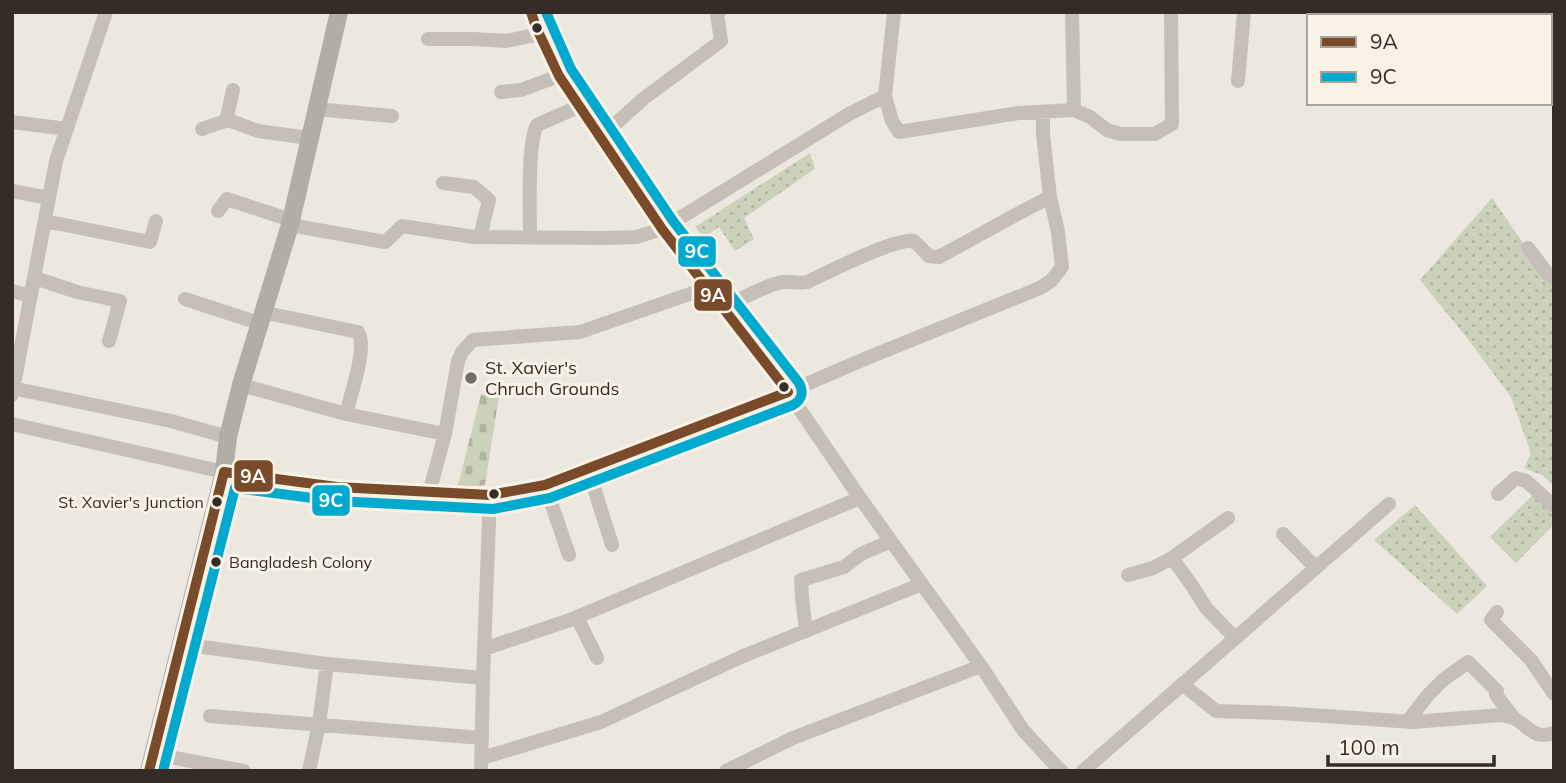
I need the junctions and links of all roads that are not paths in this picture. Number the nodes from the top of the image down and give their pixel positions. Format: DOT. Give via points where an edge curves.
graph roads {
  1 [pos="106,12"];
  2 [pos="339,12"];
  3 [pos="531,12"];
  4 [pos="719,12"];
  5 [pos="894,12"];
  6 [pos="1072,12"];
  7 [pos="1171,12"];
  8 [pos="1244,12"];
  9 [pos="540,34"];
  10 [pos="428,39"];
  11 [pos="559,76"];
  12 [pos="1238,81"];
  13 [pos="233,90"];
  14 [pos="501,92"];
  15 [pos="885,96"];
  16 [pos="580,106"];
  17 [pos="316,109"];
  18 [pos="1073,110"];
  19 [pos="1043,113"];
  20 [pos="392,116"];
  21 [pos="226,121"];
  22 [pos="12,122"];
  23 [pos="66,128"];
  24 [pos="202,129"];
  25 [pos="601,137"];
  26 [pos="309,138"];
  27 [pos="443,183"];
  28 [pos="12,191"];
  29 [pos="1050,197"];
  30 [pos="49,198"];
  31 [pos="218,211"];
  32 [pos="45,221"];
  33 [pos="156,221"];
  34 [pos="290,223"];
  35 [pos="662,229"];
  36 [pos="530,236"];
  37 [pos="480,237"];
  38 [pos="1528,248"];
  39 [pos="34,278"];
  40 [pos="1554,278"];
  41 [pos="706,288"];
  42 [pos="12,291"];
  43 [pos="31,296"];
  44 [pos="185,299"];
  45 [pos="724,307"];
  46 [pos="261,318"];
  47 [pos="19,327"];
  48 [pos="108,341"];
  49 [pos="241,385"];
  50 [pos="13,390"];
  51 [pos="788,392"];
  52 [pos="346,414"];
  53 [pos="12,424"];
  54 [pos="445,434"];
  55 [pos="228,437"];
  56 [pos="588,469"];
  57 [pos="224,472"];
  58 [pos="545,485"];
  59 [pos="429,493"];
  60 [pos="1498,494"];
  61 [pos="490,495"];
  62 [pos="860,498"];
  63 [pos="1389,504"];
  64 [pos="1554,506"];
  65 [pos="1228,517"];
  66 [pos="1283,534"];
  67 [pos="891,541"];
  68 [pos="612,545"];
  69 [pos="569,555"];
  70 [pos="1172,558"];
  71 [pos="1316,568"];
  72 [pos="1128,575"];
  73 [pos="922,584"];
  74 [pos="1497,612"];
  75 [pos="577,617"];
  76 [pos="806,631"];
  77 [pos="1235,638"];
  78 [pos="181,644"];
  79 [pos="484,649"];
  80 [pos="597,658"];
  81 [pos="327,664"];
  82 [pos="981,666"];
  83 [pos="483,678"];
  84 [pos="1182,684"];
  85 [pos="1554,694"];
  86 [pos="210,716"];
  87 [pos="1514,719"];
  88 [pos="1408,721"];
  89 [pos="319,724"];
  90 [pos="1554,733"];
  91 [pos="482,738"];
  92 [pos="151,762"];
  93 [pos="481,764"];
  94 [pos="244,771"];
  95 [pos="309,771"];
  96 [pos="726,771"];
  97 [pos="1062,771"];
  98 [pos="1083,771"];
  1 -- 23 [label="street"];
  2 -- 17 [label="main road"];
  3 -- 9 [label="street"];
  4 -- 25 [label="street" via="722,41 643,99"];
  5 -- 15 [label="street"];
  6 -- 18 [label="street"];
  7 -- 18 [label="street" via="1172,124 1155,134 1119,134"];
  8 -- 12 [label="street"];
  9 -- 10 [label="street" via="506,41"];
  9 -- 11 [label="street"];
  11 -- 14 [label="street"];
  11 -- 16 [label="street"];
  13 -- 21 [label="street"];
  15 -- 19 [label="street" via="898,132"];
  15 -- 35 [label="street"];
  16 -- 25 [label="street"];
  16 -- 36 [label="street" via="537,125 534,131"];
  17 -- 20 [label="street"];
  17 -- 26 [label="main road"];
  18 -- 19 [label="street"];
  19 -- 29 [label="street"];
  21 -- 24 [label="street"];
  21 -- 26 [label="street"];
  22 -- 23 [label="street"];
  23 -- 30 [label="street"];
  25 -- 35 [label="street"];
  26 -- 34 [label="main road"];
  27 -- 37 [label="street" via="474,187 489,200"];
  28 -- 30 [label="street"];
  29 -- 45 [label="street" via="939,257 929,256 914,241 903,241 807,282 776,284"];
  29 -- 51 [label="street" via="1062,267 1051,281"];
  30 -- 32 [label="street"];
  31 -- 34 [label="street" via="227,199"];
  32 -- 33 [label="street" via="150,242"];
  32 -- 39 [label="street"];
  34 -- 37 [label="street" via="385,242 402,226"];
  34 -- 46 [label="main road"];
  35 -- 36 [label="street" via="636,237"];
  35 -- 41 [label="street"];
  36 -- 37 [label="street"];
  38 -- 40 [label="street"];
  39 -- 43 [label="street"];
  39 -- 48 [label="street" via="120,301"];
  41 -- 45 [label="street"];
  41 -- 54 [label="street" via="580,332 473,340 458,361"];
  42 -- 43 [label="street"];
  43 -- 47 [label="street"];
  44 -- 46 [label="street"];
  45 -- 51 [label="street"];
  46 -- 49 [label="main road"];
  46 -- 52 [label="street" via="358,332 360,355"];
  47 -- 50 [label="street"];
  49 -- 52 [label="street"];
  49 -- 55 [label="main road"];
  50 -- 55 [label="street"];
  51 -- 56 [label="street"];
  51 -- 62 [label="street"];
  52 -- 54 [label="street"];
  53 -- 57 [label="street"];
  54 -- 59 [label="street"];
  55 -- 57 [label="main road"];
  56 -- 58 [label="street"];
  56 -- 68 [label="street"];
  57 -- 59 [label="street"];
  57 -- 78 [label="main road"];
  58 -- 61 [label="street"];
  58 -- 69 [label="street"];
  59 -- 61 [label="street"];
  60 -- 64 [label="street" via="1516,478 1526,481"];
  61 -- 79 [label="street"];
  62 -- 67 [label="street"];
  62 -- 75 [label="street"];
  63 -- 71 [label="street"];
  65 -- 70 [label="street"];
  66 -- 71 [label="street"];
  67 -- 73 [label="street"];
  67 -- 76 [label="street" via="844,567 802,580"];
  70 -- 72 [label="street"];
  70 -- 77 [label="street" via="1206,608"];
  71 -- 77 [label="street"];
  73 -- 76 [label="street"];
  73 -- 82 [label="street"];
  74 -- 85 [label="street" via="1491,620 1531,660"];
  75 -- 79 [label="street"];
  75 -- 80 [label="street"];
  76 -- 93 [label="street" via="601,722"];
  77 -- 84 [label="street"];
  78 -- 81 [label="street"];
  78 -- 92 [label="main road"];
  79 -- 83 [label="street"];
  81 -- 83 [label="street"];
  81 -- 89 [label="street"];
  82 -- 96 [label="street" via="793,738"];
  82 -- 97 [label="street" via="1023,730"];
  83 -- 91 [label="street"];
  84 -- 88 [label="street" via="1216,711"];
  84 -- 98 [label="street"];
  86 -- 89 [label="street"];
  87 -- 88 [label="street" via="1501,715"];
  87 -- 88 [label="street" via="1497,691 1468,662 1443,680"];
  87 -- 90 [label="street" via="1537,735"];
  89 -- 91 [label="street"];
  89 -- 95 [label="street"];
  91 -- 93 [label="street"];
  92 -- 94 [label="street"];
}
